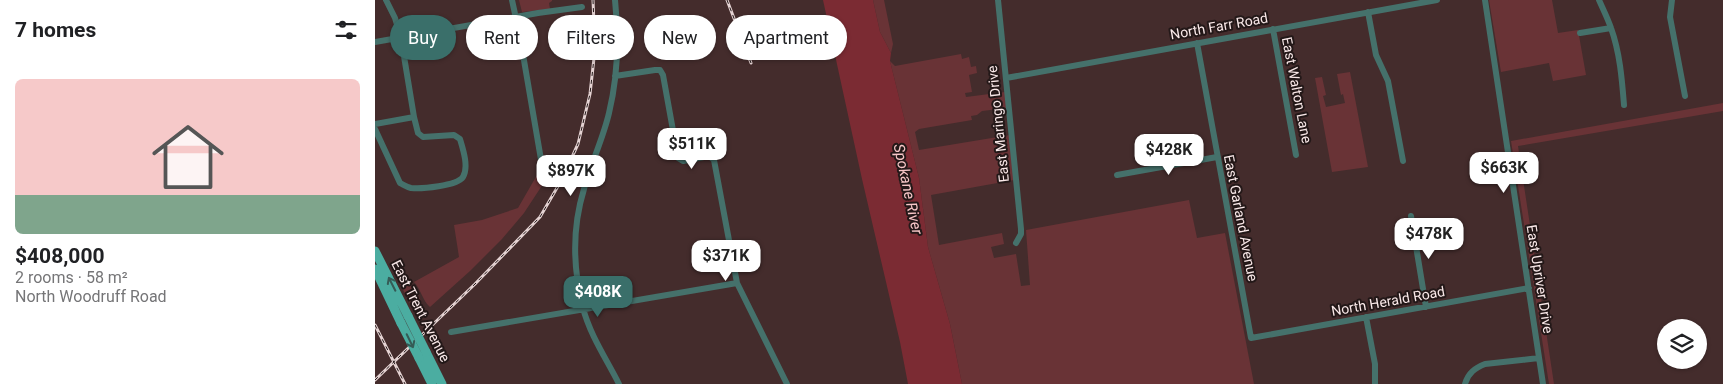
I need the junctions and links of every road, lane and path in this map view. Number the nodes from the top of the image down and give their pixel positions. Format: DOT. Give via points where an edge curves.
graph roads {
  1 [pos="386,0"];
  2 [pos="512,0"];
  3 [pos="615,0"];
  4 [pos="998,0"];
  5 [pos="1437,0"];
  6 [pos="1485,0"];
  7 [pos="1599,0"];
  8 [pos="1672,0"];
  9 [pos="1400,3"];
  10 [pos="582,6"];
  11 [pos="1368,12"];
  12 [pos="394,15"];
  13 [pos="515,15"];
  14 [pos="527,15"];
  15 [pos="1611,28"];
  16 [pos="1273,29"];
  17 [pos="1580,33"];
  18 [pos="390,40"];
  19 [pos="375,42"];
  20 [pos="1197,43"];
  21 [pos="405,60"];
  22 [pos="524,60"];
  23 [pos="615,76"];
  24 [pos="1006,78"];
  25 [pos="1685,96"];
  26 [pos="1624,105"];
  27 [pos="414,117"];
  28 [pos="375,124"];
  29 [pos="375,129"];
  30 [pos="1296,155"];
  31 [pos="1217,157"];
  32 [pos="1403,161"];
  33 [pos="1117,175"];
  34 [pos="544,176"];
  35 [pos="1411,216"];
  36 [pos="1016,243"];
  37 [pos="375,250"];
  38 [pos="375,270"];
  39 [pos="737,283"];
  40 [pos="1529,288"];
  41 [pos="1426,307"];
  42 [pos="584,310"];
  43 [pos="1365,317"];
  44 [pos="405,320"];
  45 [pos="451,332"];
  46 [pos="1251,338"];
  47 [pos="422,355"];
  48 [pos="1539,358"];
  49 [pos="432,384"];
  50 [pos="442,384"];
  51 [pos="619,384"];
  52 [pos="787,384"];
  53 [pos="1375,384"];
  54 [pos="1465,384"];
  55 [pos="1543,384"];
  1 -- 12 [label="street"];
  2 -- 13 [label="street"];
  3 -- 23 [label="street" via="618,37"];
  4 -- 24 [label="street, East Maringo Drive"];
  5 -- 9 [label="street, North Farr Road"];
  6 -- 40 [label="street, East Upriver Drive"];
  7 -- 15 [label="street"];
  8 -- 25 [label="street" via="1670,17"];
  9 -- 11 [label="street, North Farr Road"];
  10 -- 14 [label="street"];
  11 -- 16 [label="street, North Farr Road"];
  11 -- 32 [label="street" via="1376,55 1388,82"];
  15 -- 17 [label="street"];
  15 -- 26 [label="street"];
  16 -- 20 [label="street, North Farr Road"];
  16 -- 30 [label="street, East Walton Lane"];
  18 -- 19 [label="street"];
  20 -- 24 [label="street, North Farr Road"];
  20 -- 31 [label="street, East Garland Avenue"];
  21 -- 27 [label="street"];
  22 -- 34 [label="street"];
  23 -- 39 [label="street" via="660,70 676,154 684,161 712,157"];
  23 -- 42 [label="street" via="606,124 577,221 576,261"];
  24 -- 36 [label="street, East Maringo Drive" via="1021,229"];
  27 -- 28 [label="street"];
  27 -- 29 [label="street" via="418,133 423,137 454,135 460,139 465,168 460,180 408,188 400,183"];
  31 -- 33 [label="street"];
  31 -- 46 [label="street, East Garland Avenue"];
  35 -- 41 [label="street"];
  44 -- 37 [label="main road, East Trent Avenue, one-way"];
  38 -- 44 [label="main road, East Trent Avenue"];
  39 -- 42 [label="street"];
  39 -- 52 [label="street"];
  40 -- 41 [label="street, North Herald Road"];
  40 -- 48 [label="street, East Upriver Drive"];
  41 -- 43 [label="street, North Herald Road"];
  42 -- 45 [label="street"];
  42 -- 51 [label="street"];
  43 -- 46 [label="street, North Herald Road"];
  43 -- 53 [label="street" via="1375,364"];
  44 -- 47 [label="main road, East Trent Avenue, bridge"];
  47 -- 49 [label="main road, East Trent Avenue"];
  47 -- 50 [label="main road, East Trent Avenue"];
  48 -- 54 [label="street" via="1485,364 1472,371"];
  48 -- 55 [label="street, East Upriver Drive"];
}
